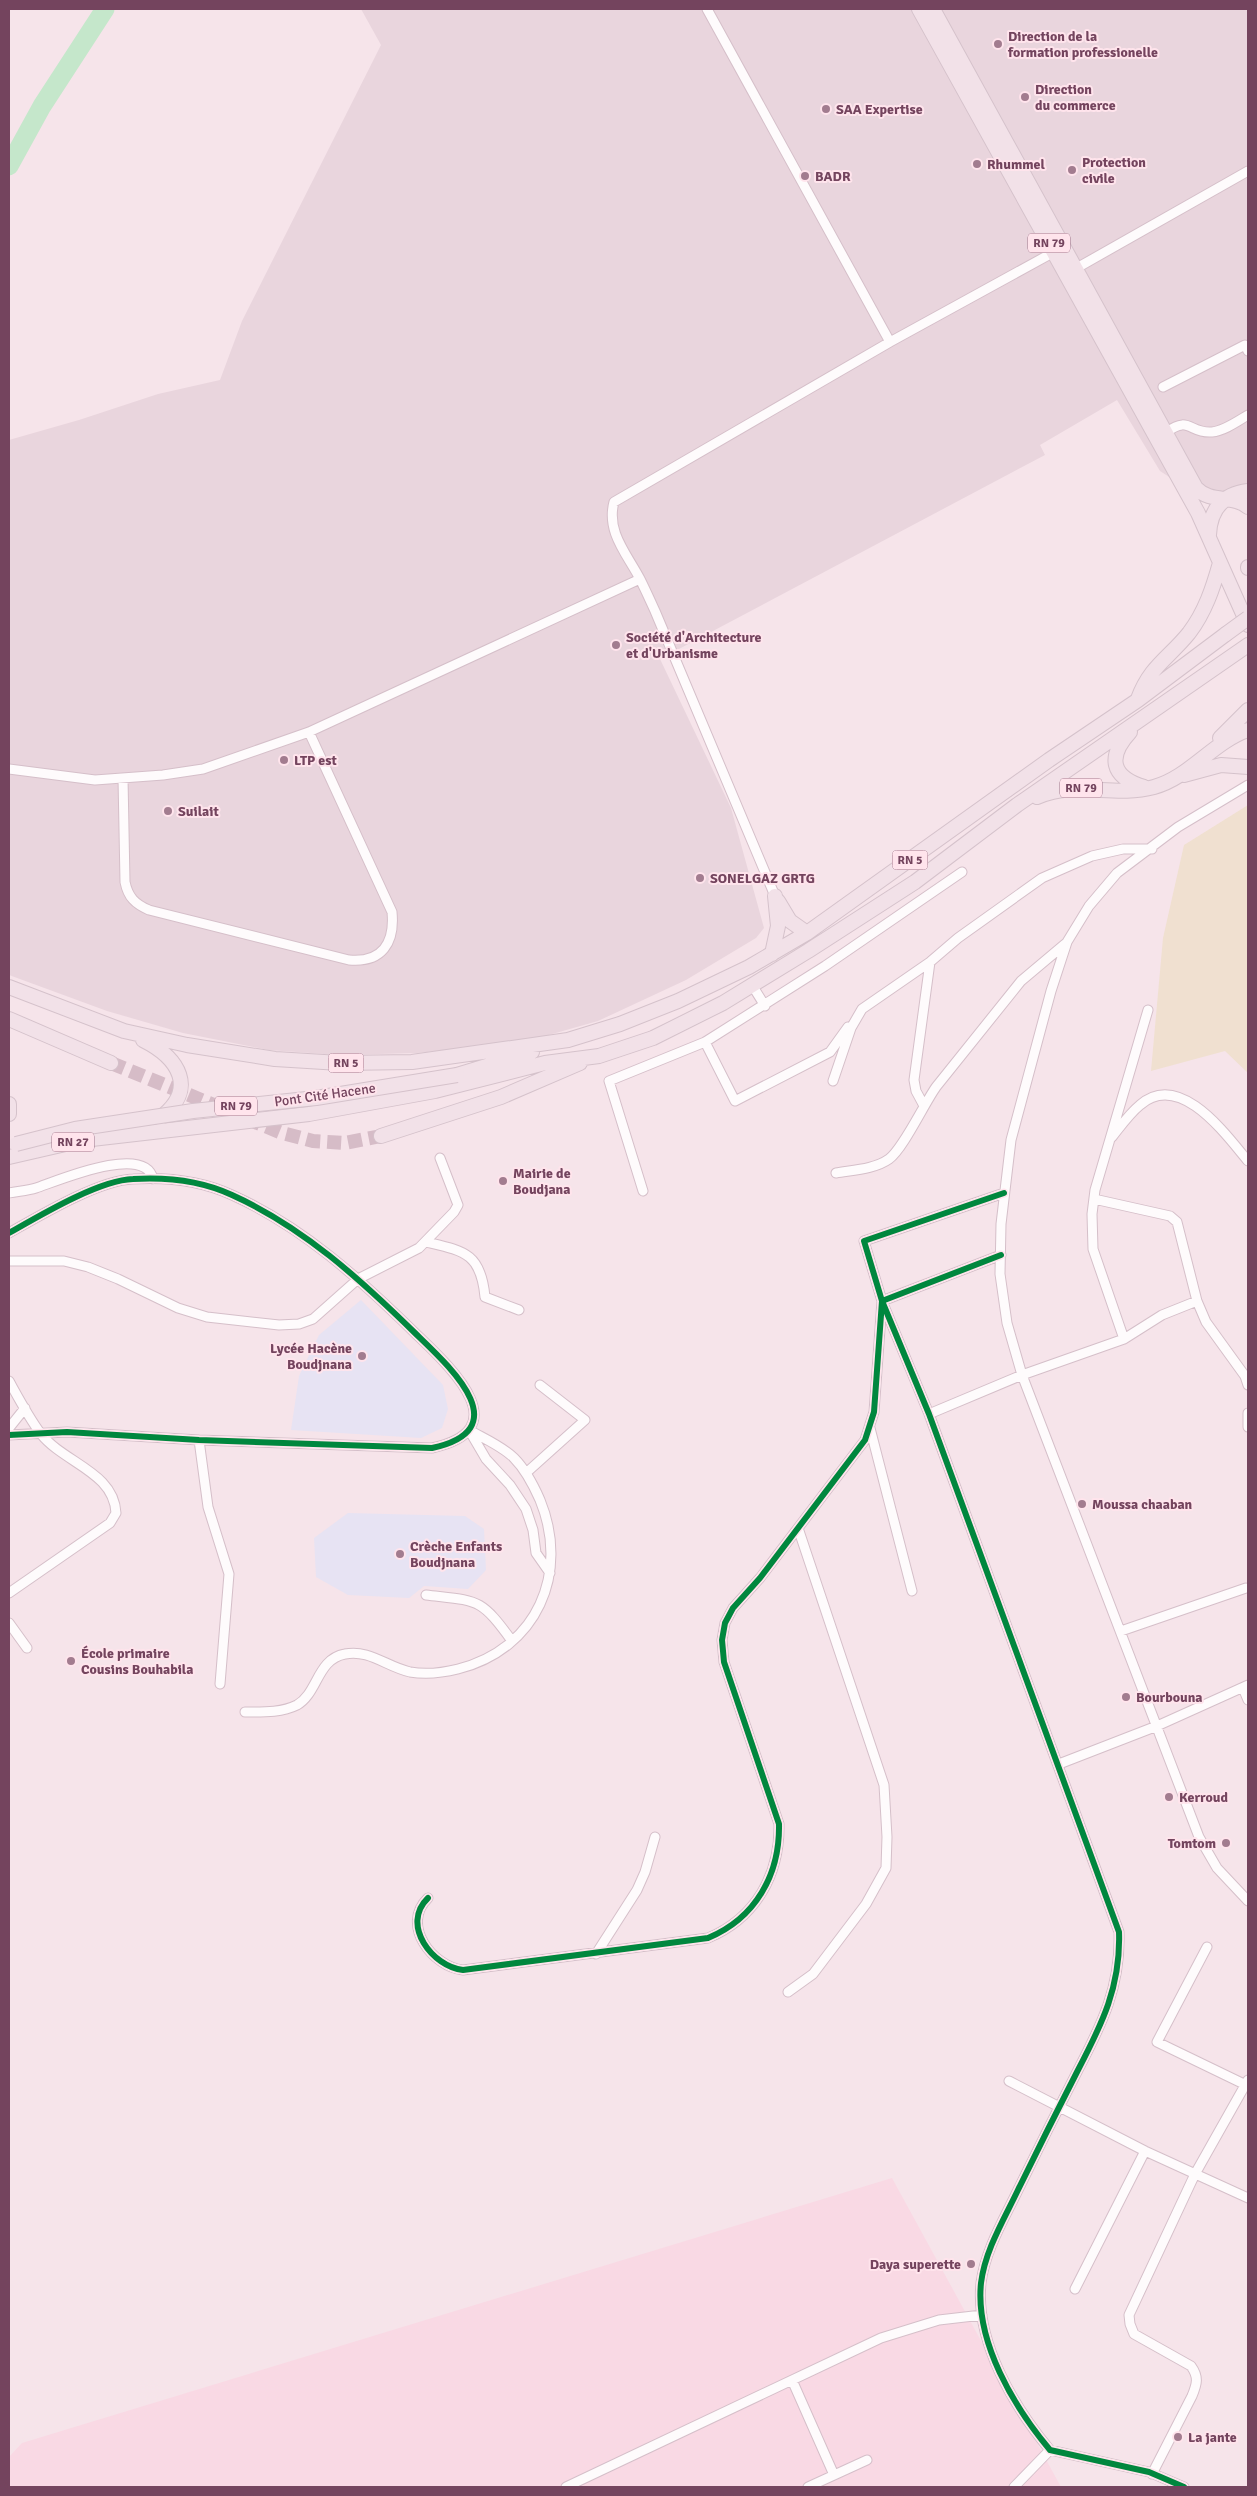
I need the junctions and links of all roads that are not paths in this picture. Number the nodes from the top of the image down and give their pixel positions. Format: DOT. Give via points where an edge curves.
graph roads {
  1 [pos="707,9"];
  2 [pos="919,9"];
  3 [pos="933,9"];
  4 [pos="1248,171"];
  5 [pos="1054,252"];
  6 [pos="1075,269"];
  7 [pos="890,342"];
  8 [pos="1247,346"];
  9 [pos="1163,387"];
  10 [pos="1248,415"];
  11 [pos="1167,432"];
  12 [pos="1248,491"];
  13 [pos="1224,499"];
  14 [pos="1248,507"];
  15 [pos="1209,536"];
  16 [pos="1220,563"];
  17 [pos="640,579"];
  18 [pos="1248,618"];
  19 [pos="1248,625"];
  20 [pos="1243,648"];
  21 [pos="1138,700"];
  22 [pos="1248,710"];
  23 [pos="1143,717"];
  24 [pos="1248,730"];
  25 [pos="309,732"];
  26 [pos="1213,750"];
  27 [pos="1248,767"];
  28 [pos="9,769"];
  29 [pos="1178,776"];
  30 [pos="124,778"];
  31 [pos="1248,785"];
  32 [pos="1147,788"];
  33 [pos="1017,805"];
  34 [pos="1152,849"];
  35 [pos="962,872"];
  36 [pos="775,896"];
  37 [pos="807,933"];
  38 [pos="1067,942"];
  39 [pos="772,954"];
  40 [pos="930,962"];
  41 [pos="752,985"];
  42 [pos="9,988"];
  43 [pos="765,1006"];
  44 [pos="1148,1010"];
  45 [pos="856,1016"];
  46 [pos="9,1019"];
  47 [pos="124,1031"];
  48 [pos="568,1040"];
  49 [pos="705,1042"];
  50 [pos="599,1056"];
  51 [pos="111,1063"];
  52 [pos="456,1080"];
  53 [pos="833,1081"];
  54 [pos="9,1104"];
  55 [pos="923,1104"];
  56 [pos="9,1114"];
  57 [pos="140,1134"];
  58 [pos="381,1136"];
  59 [pos="1109,1140"];
  60 [pos="12,1145"];
  61 [pos="9,1157"];
  62 [pos="440,1158"];
  63 [pos="1248,1161"];
  64 [pos="836,1173"];
  65 [pos="153,1179"];
  66 [pos="643,1191"];
  67 [pos="9,1193"];
  68 [pos="1004,1193"];
  69 [pos="1094,1199"];
  70 [pos="9,1233"];
  71 [pos="426,1242"];
  72 [pos="1001,1255"];
  73 [pos="9,1261"];
  74 [pos="358,1279"];
  75 [pos="882,1301"];
  76 [pos="1197,1301"];
  77 [pos="519,1310"];
  78 [pos="1124,1339"];
  79 [pos="1022,1375"];
  80 [pos="9,1381"];
  81 [pos="540,1385"];
  82 [pos="1248,1385"];
  83 [pos="25,1408"];
  84 [pos="1248,1413"];
  85 [pos="929,1414"];
  86 [pos="1248,1427"];
  87 [pos="9,1428"];
  88 [pos="870,1428"];
  89 [pos="469,1430"];
  90 [pos="41,1434"];
  91 [pos="9,1435"];
  92 [pos="199,1440"];
  93 [pos="526,1473"];
  94 [pos="798,1528"];
  95 [pos="550,1573"];
  96 [pos="1246,1588"];
  97 [pos="912,1591"];
  98 [pos="9,1593"];
  99 [pos="426,1595"];
  100 [pos="9,1623"];
  101 [pos="1121,1631"];
  102 [pos="512,1641"];
  103 [pos="27,1648"];
  104 [pos="220,1684"];
  105 [pos="1245,1686"];
  106 [pos="1248,1700"];
  107 [pos="245,1712"];
  108 [pos="1157,1726"];
  109 [pos="1058,1764"];
  110 [pos="655,1837"];
  111 [pos="428,1898"];
  112 [pos="1248,1901"];
  113 [pos="1206,1947"];
  114 [pos="596,1954"];
  115 [pos="788,1992"];
  116 [pos="1009,2081"];
  117 [pos="1247,2083"];
  118 [pos="1059,2106"];
  119 [pos="1145,2151"];
  120 [pos="1195,2174"];
  121 [pos="1248,2198"];
  122 [pos="1076,2289"];
  123 [pos="982,2315"];
  124 [pos="792,2380"];
  125 [pos="1050,2450"];
  126 [pos="867,2460"];
  127 [pos="1152,2474"];
  128 [pos="834,2475"];
  129 [pos="1164,2484"];
  130 [pos="566,2487"];
  131 [pos="808,2487"];
  132 [pos="1014,2487"];
  133 [pos="1184,2487"];
  1 -- 7 [label="street"];
  2 -- 5 [label="highway, RN 79"];
  3 -- 6 [label="highway, RN 79"];
  4 -- 6 [label="street"];
  5 -- 7 [label="street"];
  5 -- 15 [label="highway, RN 79"];
  6 -- 11 [label="highway, RN 79"];
  7 -- 17 [label="street" via="614,502 611,524"];
  8 -- 9 [label="street"];
  10 -- 11 [label="street" via="1217,431 1207,432 1184,424"];
  11 -- 13 [label="highway, RN 79" via="1196,488 1210,497"];
  12 -- 13 [label="highway"];
  13 -- 14 [label="highway, RN 79" via="1242,502"];
  13 -- 15 [label="highway" via="1213,512"];
  15 -- 16 [label="highway, RN 79"];
  16 -- 19 [label="highway, RN 79"];
  16 -- 21 [label="highway" via="1198,618 1178,645 1155,666"];
  17 -- 25 [label="street"];
  17 -- 36 [label="street"];
  18 -- 21 [label="highway, RN 5, bridge"];
  20 -- 23 [label="highway, RN 5"];
  21 -- 37 [label="highway, RN 5"];
  22 -- 26 [label="highway" via="1219,739"];
  23 -- 32 [label="highway" via="1118,747 1115,762 1127,781"];
  23 -- 33 [label="highway, RN 5"];
  24 -- 26 [label="highway" via="1234,735"];
  25 -- 30 [label="street" via="203,769"];
  25 -- 30 [label="street" via="392,912 393,927 383,952 362,962 187,920 139,905 127,891 125,882"];
  26 -- 29 [label="highway, RN 79"];
  27 -- 29 [label="highway" via="1221,765"];
  28 -- 30 [label="street" via="66,778"];
  29 -- 32 [label="highway, RN 79"];
  31 -- 34 [label="street" via="1178,827"];
  32 -- 33 [label="highway, RN 79" via="1122,791 1070,788"];
  33 -- 41 [label="highway, RN 5" via="915,882"];
  34 -- 38 [label="street" via="1117,873 1089,906"];
  34 -- 40 [label="street" via="1092,856 1042,878"];
  35 -- 43 [label="street"];
  36 -- 37 [label="highway" via="790,921"];
  36 -- 39 [label="highway" via="778,926"];
  37 -- 39 [label="highway, RN 5"];
  38 -- 55 [label="street" via="1021,981"];
  38 -- 68 [label="street" via="1011,1140"];
  39 -- 48 [label="highway, RN 5" via="678,1002"];
  40 -- 45 [label="street"];
  40 -- 55 [label="street" via="914,1080"];
  41 -- 43 [label="street"];
  41 -- 50 [label="highway, RN 5" via="653,1038"];
  42 -- 47 [label="highway, RN 5"];
  43 -- 49 [label="street"];
  44 -- 59 [label="street"];
  45 -- 49 [label="street" via="830,1052 736,1101"];
  45 -- 53 [label="street"];
  46 -- 51 [label="highway"];
  47 -- 48 [label="highway, RN 5" via="275,1059 340,1063 412,1062"];
  47 -- 57 [label="highway" via="164,1052 180,1081 179,1098 173,1108"];
  48 -- 52 [label="highway, RN 79"];
  49 -- 66 [label="street" via="608,1081"];
  50 -- 52 [label="highway, RN 79"];
  50 -- 58 [label="highway, RN 5" via="501,1097"];
  52 -- 57 [label="highway, Pont Cité Hacene / RN 79" via="435,1091 309,1114"];
  52 -- 60 [label="highway, Pont Cité Hacene / RN 79, bridge" via="75,1128"];
  54 -- 56 [label="highway"];
  55 -- 64 [label="street" via="890,1159 878,1165"];
  57 -- 61 [label="highway, RN 27" via="83,1140"];
  59 -- 63 [label="street" via="1141,1104 1157,1096 1173,1096 1190,1102 1211,1117"];
  59 -- 69 [label="street"];
  62 -- 71 [label="street" via="458,1205"];
  65 -- 67 [label="street" via="145,1167 107,1165 70,1174 34,1189"];
  65 -- 70 [label="street" via="113,1183 56,1207"];
  65 -- 74 [label="street" via="209,1185 232,1194 294,1229"];
  68 -- 72 [label="street"];
  68 -- 75 [label="street" via="864,1241"];
  69 -- 76 [label="street" via="1170,1216 1177,1222"];
  69 -- 78 [label="street" via="1092,1249"];
  71 -- 74 [label="street" via="407,1256"];
  71 -- 77 [label="street" via="467,1253 484,1277 485,1296"];
  72 -- 75 [label="street"];
  72 -- 79 [label="street" via="1000,1274 1007,1323"];
  73 -- 74 [label="street" via="64,1261 118,1279 178,1308 207,1316 280,1325 313,1319"];
  74 -- 89 [label="street" via="463,1382 473,1408"];
  75 -- 85 [label="street"];
  75 -- 88 [label="street"];
  76 -- 78 [label="street" via="1162,1315"];
  76 -- 82 [label="street" via="1206,1322"];
  78 -- 79 [label="street"];
  79 -- 85 [label="street"];
  79 -- 101 [label="street"];
  80 -- 83 [label="street"];
  81 -- 93 [label="street" via="585,1420"];
  83 -- 87 [label="street"];
  83 -- 90 [label="street"];
  84 -- 86 [label="street"];
  85 -- 109 [label="street"];
  88 -- 94 [label="street" via="856,1453"];
  88 -- 97 [label="street"];
  89 -- 92 [label="street" via="450,1444 432,1448"];
  89 -- 93 [label="street" via="513,1457"];
  89 -- 95 [label="street" via="486,1459 526,1509 536,1553"];
  90 -- 91 [label="street"];
  90 -- 92 [label="street" via="67,1432"];
  90 -- 98 [label="street" via="103,1482 111,1492 116,1513 110,1523"];
  92 -- 104 [label="street" via="208,1507 229,1574"];
  93 -- 95 [label="street" via="549,1521"];
  94 -- 114 [label="street" via="733,1608 725,1623 722,1640 732,1690 779,1824 779,1842 768,1883 758,1900 723,1932 708,1938"];
  94 -- 115 [label="street" via="884,1785 888,1837 886,1868 866,1904 813,1974"];
  95 -- 102 [label="street" via="548,1589 532,1620"];
  96 -- 101 [label="street"];
  99 -- 102 [label="street" via="472,1600 492,1614"];
  100 -- 103 [label="street"];
  101 -- 108 [label="street"];
  102 -- 107 [label="street" via="489,1658 436,1674 409,1672 359,1653 343,1654 328,1662 306,1697 297,1705 276,1712"];
  105 -- 106 [label="street"];
  105 -- 108 [label="street"];
  108 -- 109 [label="street"];
  108 -- 112 [label="street" via="1199,1837 1218,1868"];
  109 -- 118 [label="street" via="1120,1932 1119,1970 1101,2026"];
  110 -- 114 [label="street" via="637,1890"];
  111 -- 114 [label="street" via="420,1911 419,1931 433,1956 451,1969"];
  113 -- 117 [label="street" via="1157,2042"];
  116 -- 118 [label="street"];
  117 -- 120 [label="street"];
  118 -- 119 [label="street"];
  118 -- 123 [label="street" via="992,2242 981,2282"];
  119 -- 120 [label="street"];
  119 -- 122 [label="street"];
  120 -- 121 [label="street"];
  120 -- 127 [label="street" via="1129,2315 1134,2334 1191,2366 1197,2374 1192,2396"];
  123 -- 124 [label="street" via="910,2327"];
  123 -- 125 [label="street" via="1002,2379"];
  124 -- 128 [label="street"];
  124 -- 130 [label="street"];
  125 -- 127 [label="street"];
  125 -- 132 [label="street"];
  126 -- 128 [label="street"];
  127 -- 129 [label="street"];
  128 -- 131 [label="street"];
  129 -- 133 [label="street"];
}
